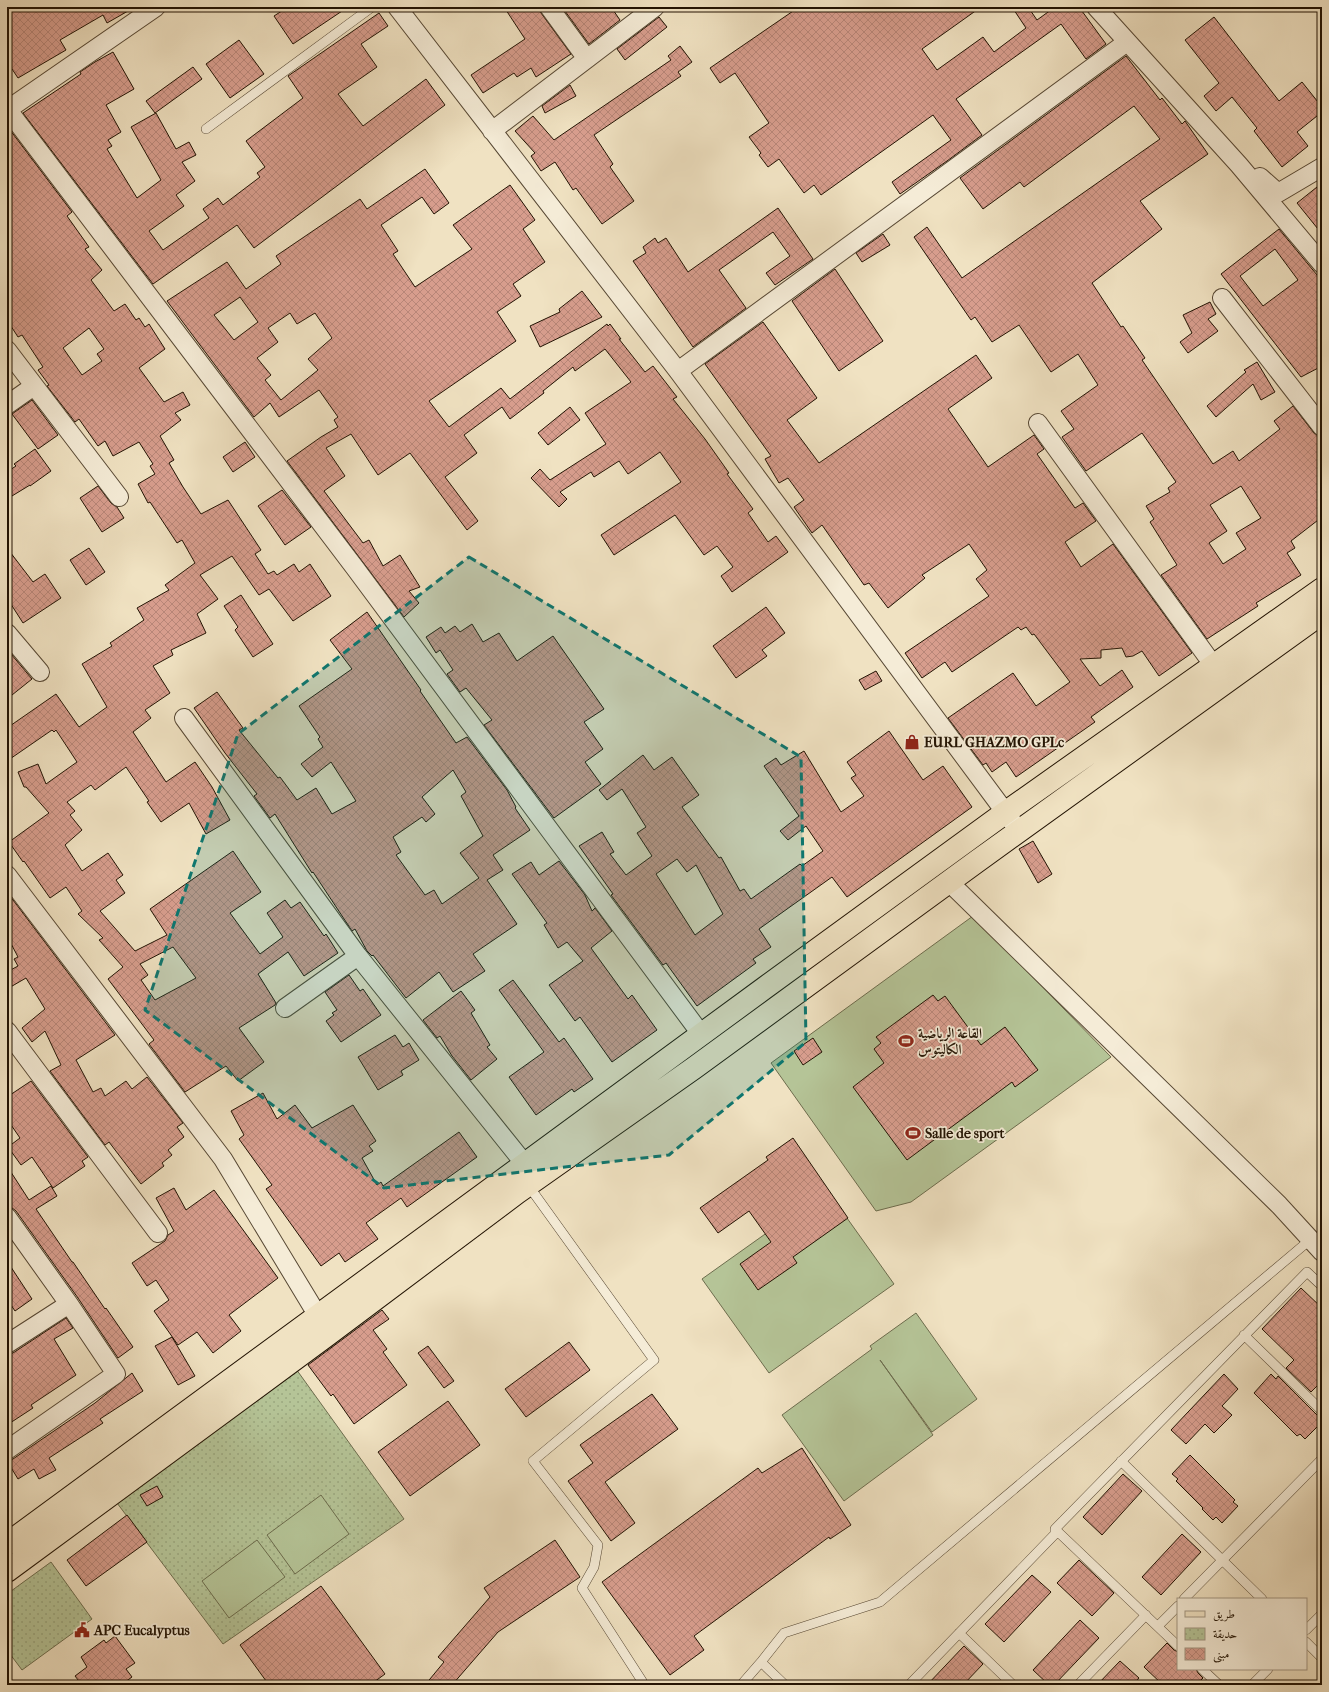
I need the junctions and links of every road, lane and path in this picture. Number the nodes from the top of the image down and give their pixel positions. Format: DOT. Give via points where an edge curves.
graph roads {
  1 [pos="156,7"];
  2 [pos="372,7"];
  3 [pos="397,7"];
  4 [pos="549,7"];
  5 [pos="655,7"];
  6 [pos="1096,7"];
  7 [pos="1111,7"];
  8 [pos="1127,42"];
  9 [pos="587,59"];
  10 [pos="7,110"];
  11 [pos="206,129"];
  12 [pos="492,131"];
  13 [pos="1322,167"];
  14 [pos="1322,264"];
  15 [pos="1222,298"];
  16 [pos="7,350"];
  17 [pos="678,371"];
  18 [pos="34,386"];
  19 [pos="7,406"];
  20 [pos="1038,423"];
  21 [pos="1322,427"];
  22 [pos="119,497"];
  23 [pos="1322,589"];
  24 [pos="1322,613"];
  25 [pos="7,633"];
  26 [pos="1214,666"];
  27 [pos="40,672"];
  28 [pos="184,718"];
  29 [pos="1006,813"];
  30 [pos="1019,831"];
  31 [pos="7,875"];
  32 [pos="949,882"];
  33 [pos="358,956"];
  34 [pos="285,1008"];
  35 [pos="7,1032"];
  36 [pos="701,1034"];
  37 [pos="524,1163"];
  38 [pos="528,1185"];
  39 [pos="7,1217"];
  40 [pos="158,1234"];
  41 [pos="13,1236"];
  42 [pos="1316,1245"];
  43 [pos="1322,1286"];
  44 [pos="68,1304"];
  45 [pos="318,1316"];
  46 [pos="1244,1335"];
  47 [pos="7,1344"];
  48 [pos="1322,1411"];
  49 [pos="7,1450"];
  50 [pos="1322,1459"];
  51 [pos="1121,1461"];
  52 [pos="1056,1529"];
  53 [pos="7,1544"];
  54 [pos="1222,1560"];
  55 [pos="7,1571"];
  56 [pos="1185,1598"];
  57 [pos="1261,1598"];
  58 [pos="1177,1607"];
  59 [pos="1322,1614"];
  60 [pos="1146,1615"];
  61 [pos="1158,1626"];
  62 [pos="1307,1629"];
  63 [pos="959,1633"];
  64 [pos="1307,1643"];
  65 [pos="1177,1645"];
  66 [pos="1322,1658"];
  67 [pos="761,1662"];
  68 [pos="1203,1670"];
  69 [pos="1267,1670"];
  70 [pos="641,1685"];
  71 [pos="741,1685"];
  72 [pos="785,1685"];
  73 [pos="909,1685"];
  74 [pos="1013,1685"];
  75 [pos="1078,1685"];
  76 [pos="1219,1685"];
  77 [pos="1252,1685"];
  1 -- 10 [label="street"];
  2 -- 11 [label="lane"];
  3 -- 12 [label="street"];
  4 -- 9 [label="street"];
  5 -- 9 [label="street"];
  6 -- 8 [label="street"];
  7 -- 13 [label="street" via="1266,183 1278,193"];
  8 -- 14 [label="street" via="1239,165"];
  8 -- 17 [label="street"];
  9 -- 12 [label="street"];
  10 -- 36 [label="street" via="350,562"];
  12 -- 17 [label="street"];
  15 -- 21 [label="street"];
  16 -- 18 [label="street"];
  17 -- 29 [label="street"];
  18 -- 19 [label="street"];
  18 -- 22 [label="street"];
  20 -- 26 [label="street"];
  23 -- 26 [label="main road"];
  24 -- 30 [label="main road"];
  25 -- 27 [label="street"];
  26 -- 29 [label="main road"];
  28 -- 33 [label="street"];
  29 -- 30 [label="street"];
  29 -- 36 [label="main road"];
  30 -- 32 [label="main road"];
  31 -- 45 [label="street" via="223,1159"];
  32 -- 38 [label="main road" via="694,1068"];
  32 -- 42 [label="street"];
  33 -- 34 [label="street"];
  33 -- 37 [label="street"];
  35 -- 40 [label="street"];
  36 -- 37 [label="main road"];
  37 -- 45 [label="main road"];
  38 -- 55 [label="main road"];
  38 -- 70 [label="lane" via="654,1360 533,1462 598,1545 594,1567 582,1588 642,1681"];
  39 -- 41 [label="street"];
  41 -- 44 [label="street"];
  42 -- 67 [label="lane" via="880,1602 784,1633"];
  43 -- 46 [label="lane" via="1307,1272"];
  44 -- 47 [label="street"];
  44 -- 49 [label="street" via="116,1374"];
  45 -- 53 [label="main road"];
  46 -- 48 [label="lane"];
  46 -- 51 [label="lane"];
  50 -- 54 [label="lane"];
  51 -- 52 [label="lane"];
  51 -- 54 [label="lane"];
  52 -- 60 [label="lane"];
  52 -- 63 [label="lane" via="1055,1534"];
  54 -- 56 [label="lane"];
  54 -- 57 [label="lane"];
  58 -- 61 [label="lane"];
  59 -- 62 [label="lane"];
  60 -- 61 [label="lane"];
  60 -- 75 [label="lane"];
  61 -- 65 [label="lane"];
  63 -- 73 [label="lane"];
  63 -- 74 [label="lane"];
  64 -- 66 [label="lane"];
  67 -- 71 [label="lane"];
  67 -- 72 [label="lane"];
  68 -- 76 [label="lane"];
  69 -- 77 [label="lane"];
}
